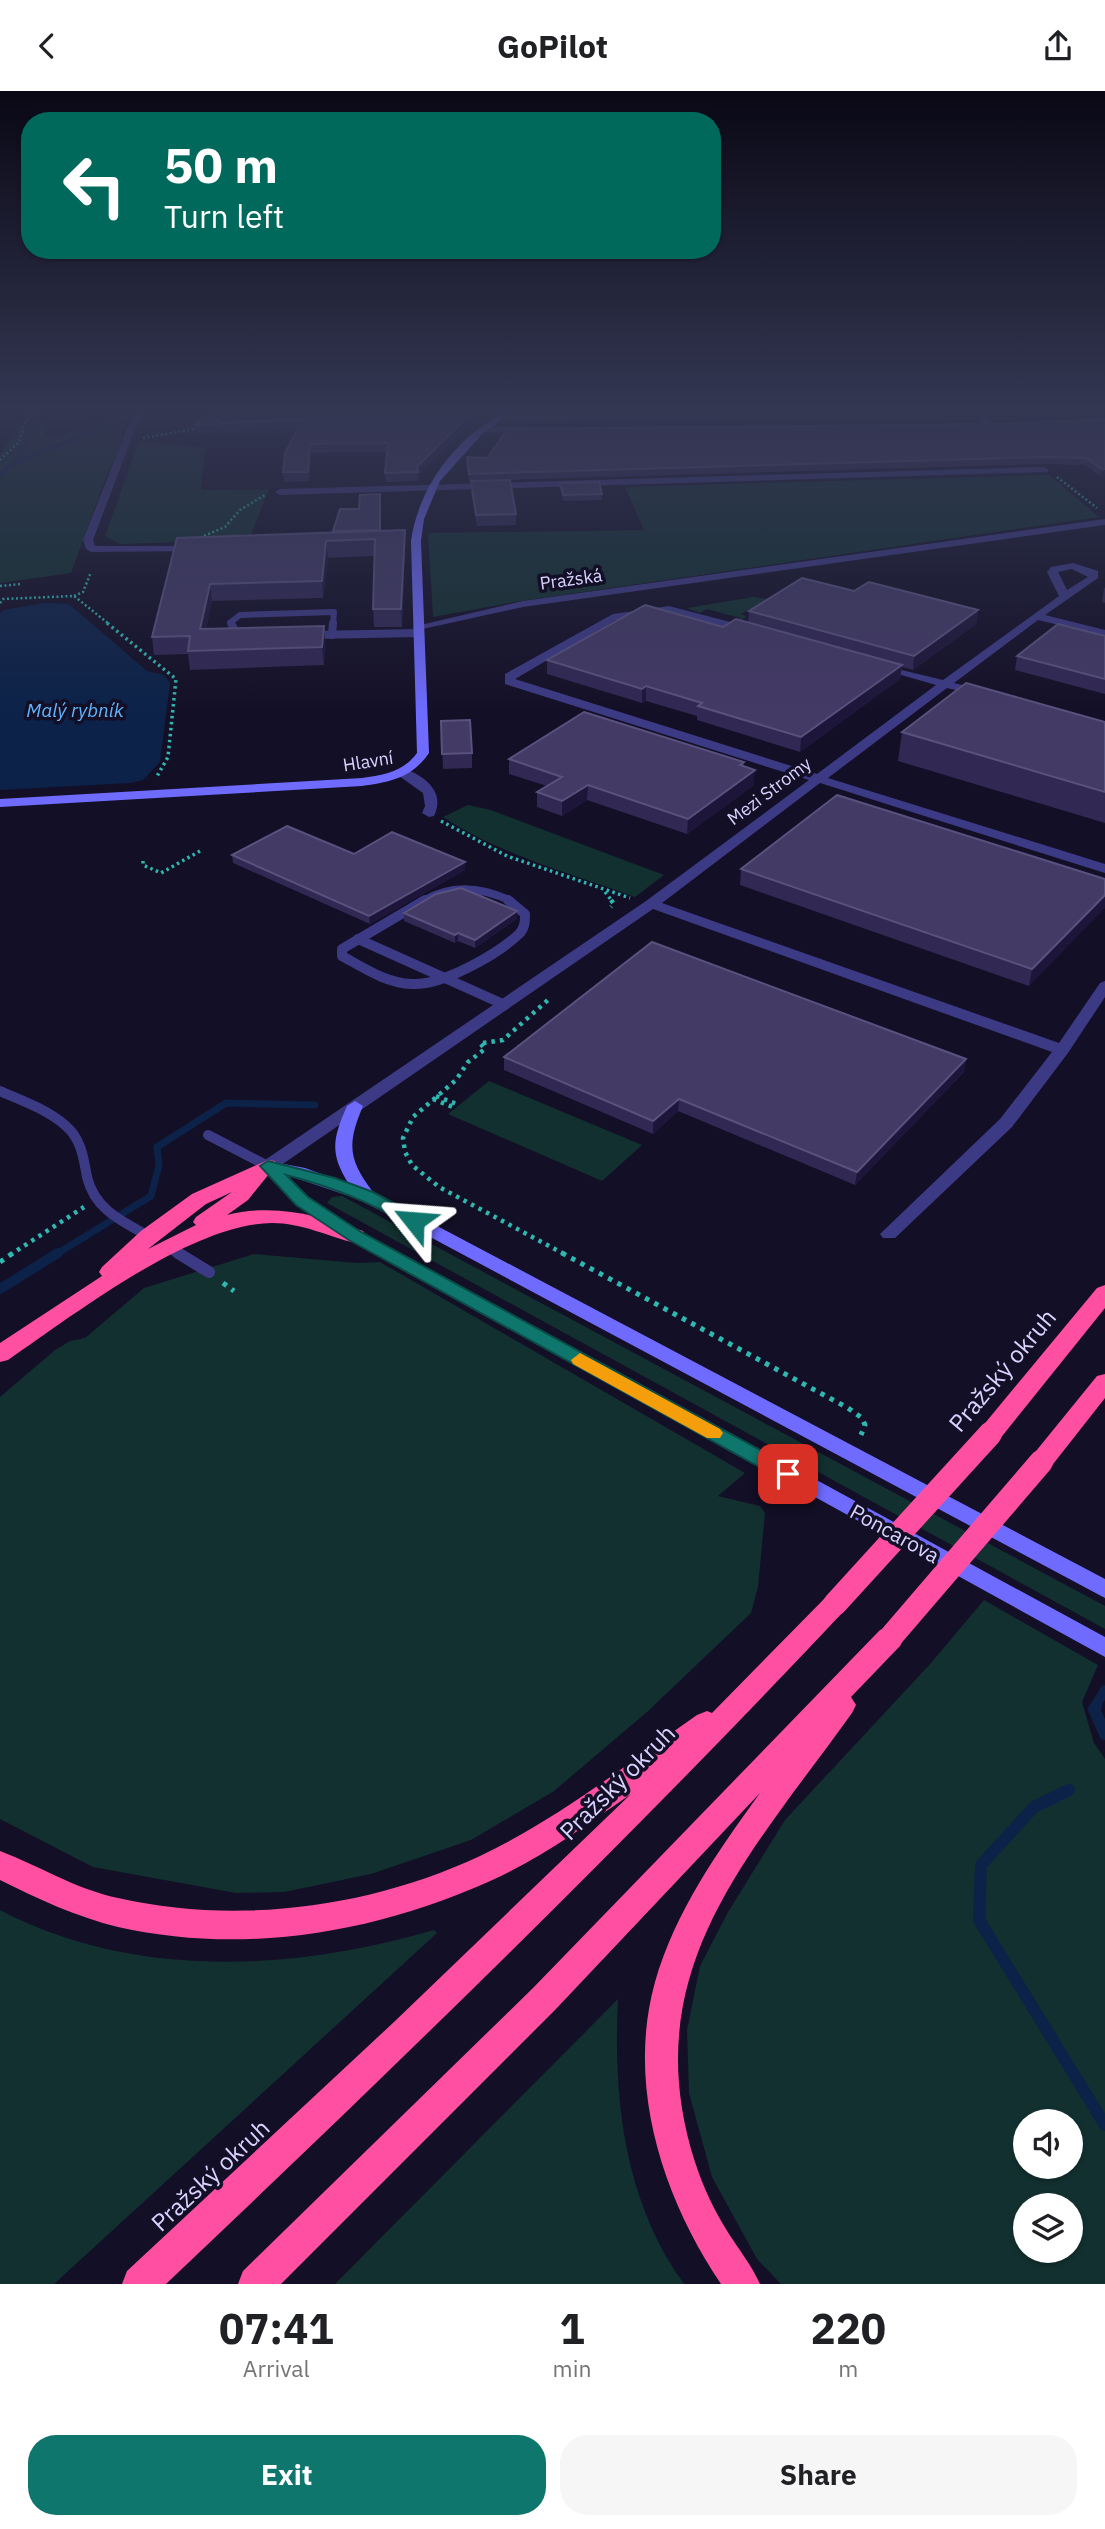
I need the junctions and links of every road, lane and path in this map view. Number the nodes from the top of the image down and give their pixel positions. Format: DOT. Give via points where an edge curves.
graph roads {
  1 [pos="100,509"];
  2 [pos="245,509"];
  3 [pos="423,509"];
  4 [pos="1105,521"];
  5 [pos="202,548"];
  6 [pos="175,549"];
  7 [pos="91,572"];
  8 [pos="21,584"];
  9 [pos="0,586"];
  10 [pos="74,596"];
  11 [pos="1065,596"];
  12 [pos="0,603"];
  13 [pos="1036,615"];
  14 [pos="418,630"];
  15 [pos="1105,633"];
  16 [pos="763,634"];
  17 [pos="305,635"];
  18 [pos="332,635"];
  19 [pos="250,637"];
  20 [pos="864,661"];
  21 [pos="945,683"];
  22 [pos="994,697"];
  23 [pos="404,773"];
  24 [pos="818,778"];
  25 [pos="149,781"];
  26 [pos="0,803"];
  27 [pos="429,813"];
  28 [pos="200,851"];
  29 [pos="143,860"];
  30 [pos="182,861"];
  31 [pos="187,863"];
  32 [pos="1105,869"];
  33 [pos="651,904"];
  34 [pos="604,914"];
  35 [pos="358,939"];
  36 [pos="447,979"];
  37 [pos="1105,985"];
  38 [pos="499,1009"];
  39 [pos="470,1050"];
  40 [pos="1062,1050"];
  41 [pos="0,1091"];
  42 [pos="434,1097"];
  43 [pos="355,1106"];
  44 [pos="457,1107"];
  45 [pos="208,1135"];
  46 [pos="268,1166"];
  47 [pos="367,1196"];
  48 [pos="96,1200"];
  49 [pos="889,1234"];
  50 [pos="149,1236"];
  51 [pos="355,1236"];
  52 [pos="0,1262"];
  53 [pos="209,1272"];
  54 [pos="1105,1293"];
  55 [pos="0,1355"];
  56 [pos="1105,1382"];
  57 [pos="850,1431"];
  58 [pos="1105,1589"];
  59 [pos="890,1638"];
  60 [pos="1105,1648"];
  61 [pos="757,1688"];
  62 [pos="0,1865"];
  63 [pos="140,2284"];
  64 [pos="256,2284"];
  65 [pos="742,2284"];
  1 -- 6 [label="street" via="88,540 91,549"];
  2 -- 6 [label="path" via="225,527"];
  3 -- 14 [label="street, Hlavní" via="410,541"];
  4 -- 14 [label="street, Pražská" via="523,604"];
  5 -- 6 [label="street"];
  7 -- 10 [label="path" via="83,592"];
  8 -- 9 [label="path"];
  10 -- 12 [label="path" via="3,599"];
  10 -- 25 [label="path" via="176,679 167,757 158,777"];
  11 -- 13 [label="street, Mezi Stromy"];
  13 -- 15 [label="street"];
  13 -- 21 [label="street, Mezi Stromy"];
  14 -- 18 [label="lane"];
  14 -- 23 [label="street, Hlavní" via="423,753"];
  16 -- 24 [label="street" via="669,609 620,616 513,673 509,681"];
  17 -- 18 [label="lane"];
  18 -- 19 [label="lane" via="334,612 240,615 231,622 235,631"];
  20 -- 21 [label="street"];
  21 -- 22 [label="street"];
  21 -- 24 [label="street, Mezi Stromy"];
  23 -- 26 [label="street, Hlavní" via="362,782"];
  23 -- 27 [label="street" via="432,795"];
  24 -- 32 [label="street"];
  24 -- 33 [label="street, Mezi Stromy"];
  27 -- 34 [label="path" via="464,838 601,890 614,904"];
  28 -- 30 [label="path"];
  29 -- 30 [label="path" via="143,865 160,873"];
  30 -- 31 [label="path"];
  33 -- 38 [label="street, Mezi Stromy"];
  33 -- 40 [label="street"];
  35 -- 36 [label="lane"];
  35 -- 36 [label="lane" via="342,949 342,956 394,982"];
  35 -- 36 [label="lane" via="451,889 483,890 519,905 527,915 527,925 520,933"];
  36 -- 38 [label="lane"];
  37 -- 40 [label="street"];
  38 -- 43 [label="street, Mezi Stromy"];
  39 -- 42 [label="path" via="481,1044 485,1049"];
  40 -- 49 [label="street" via="1006,1123"];
  41 -- 48 [label="lane" via="72,1131 80,1143"];
  42 -- 44 [label="path"];
  42 -- 57 [label="path" via="409,1122 402,1137 411,1166 430,1181 848,1408 865,1425 860,1436"];
  43 -- 46 [label="street, Mezi Stromy"];
  43 -- 47 [label="street" via="345,1128 342,1157"];
  45 -- 46 [label="lane"];
  46 -- 47 [label="street"];
  46 -- 50 [label="highway" via="240,1195"];
  46 -- 51 [label="street, Poncarova" via="302,1201"];
  47 -- 58 [label="street"];
  48 -- 50 [label="lane"];
  48 -- 52 [label="path"];
  50 -- 51 [label="highway" via="259,1216 302,1219"];
  50 -- 53 [label="lane"];
  50 -- 55 [label="highway" via="88,1294"];
  51 -- 60 [label="street, Poncarova"];
  54 -- 61 [label="highway, Pražský okruh, bridge" via="990,1434"];
  56 -- 59 [label="highway, bridge"];
  59 -- 64 [label="highway" via="554,1989"];
  59 -- 65 [label="highway" via="721,1875 686,1940 665,2009 662,2089 678,2166 709,2237"];
  61 -- 62 [label="highway" via="516,1851 454,1882 363,1910 249,1925 165,1920 86,1903"];
  61 -- 63 [label="highway, Pražský okruh"];
}
